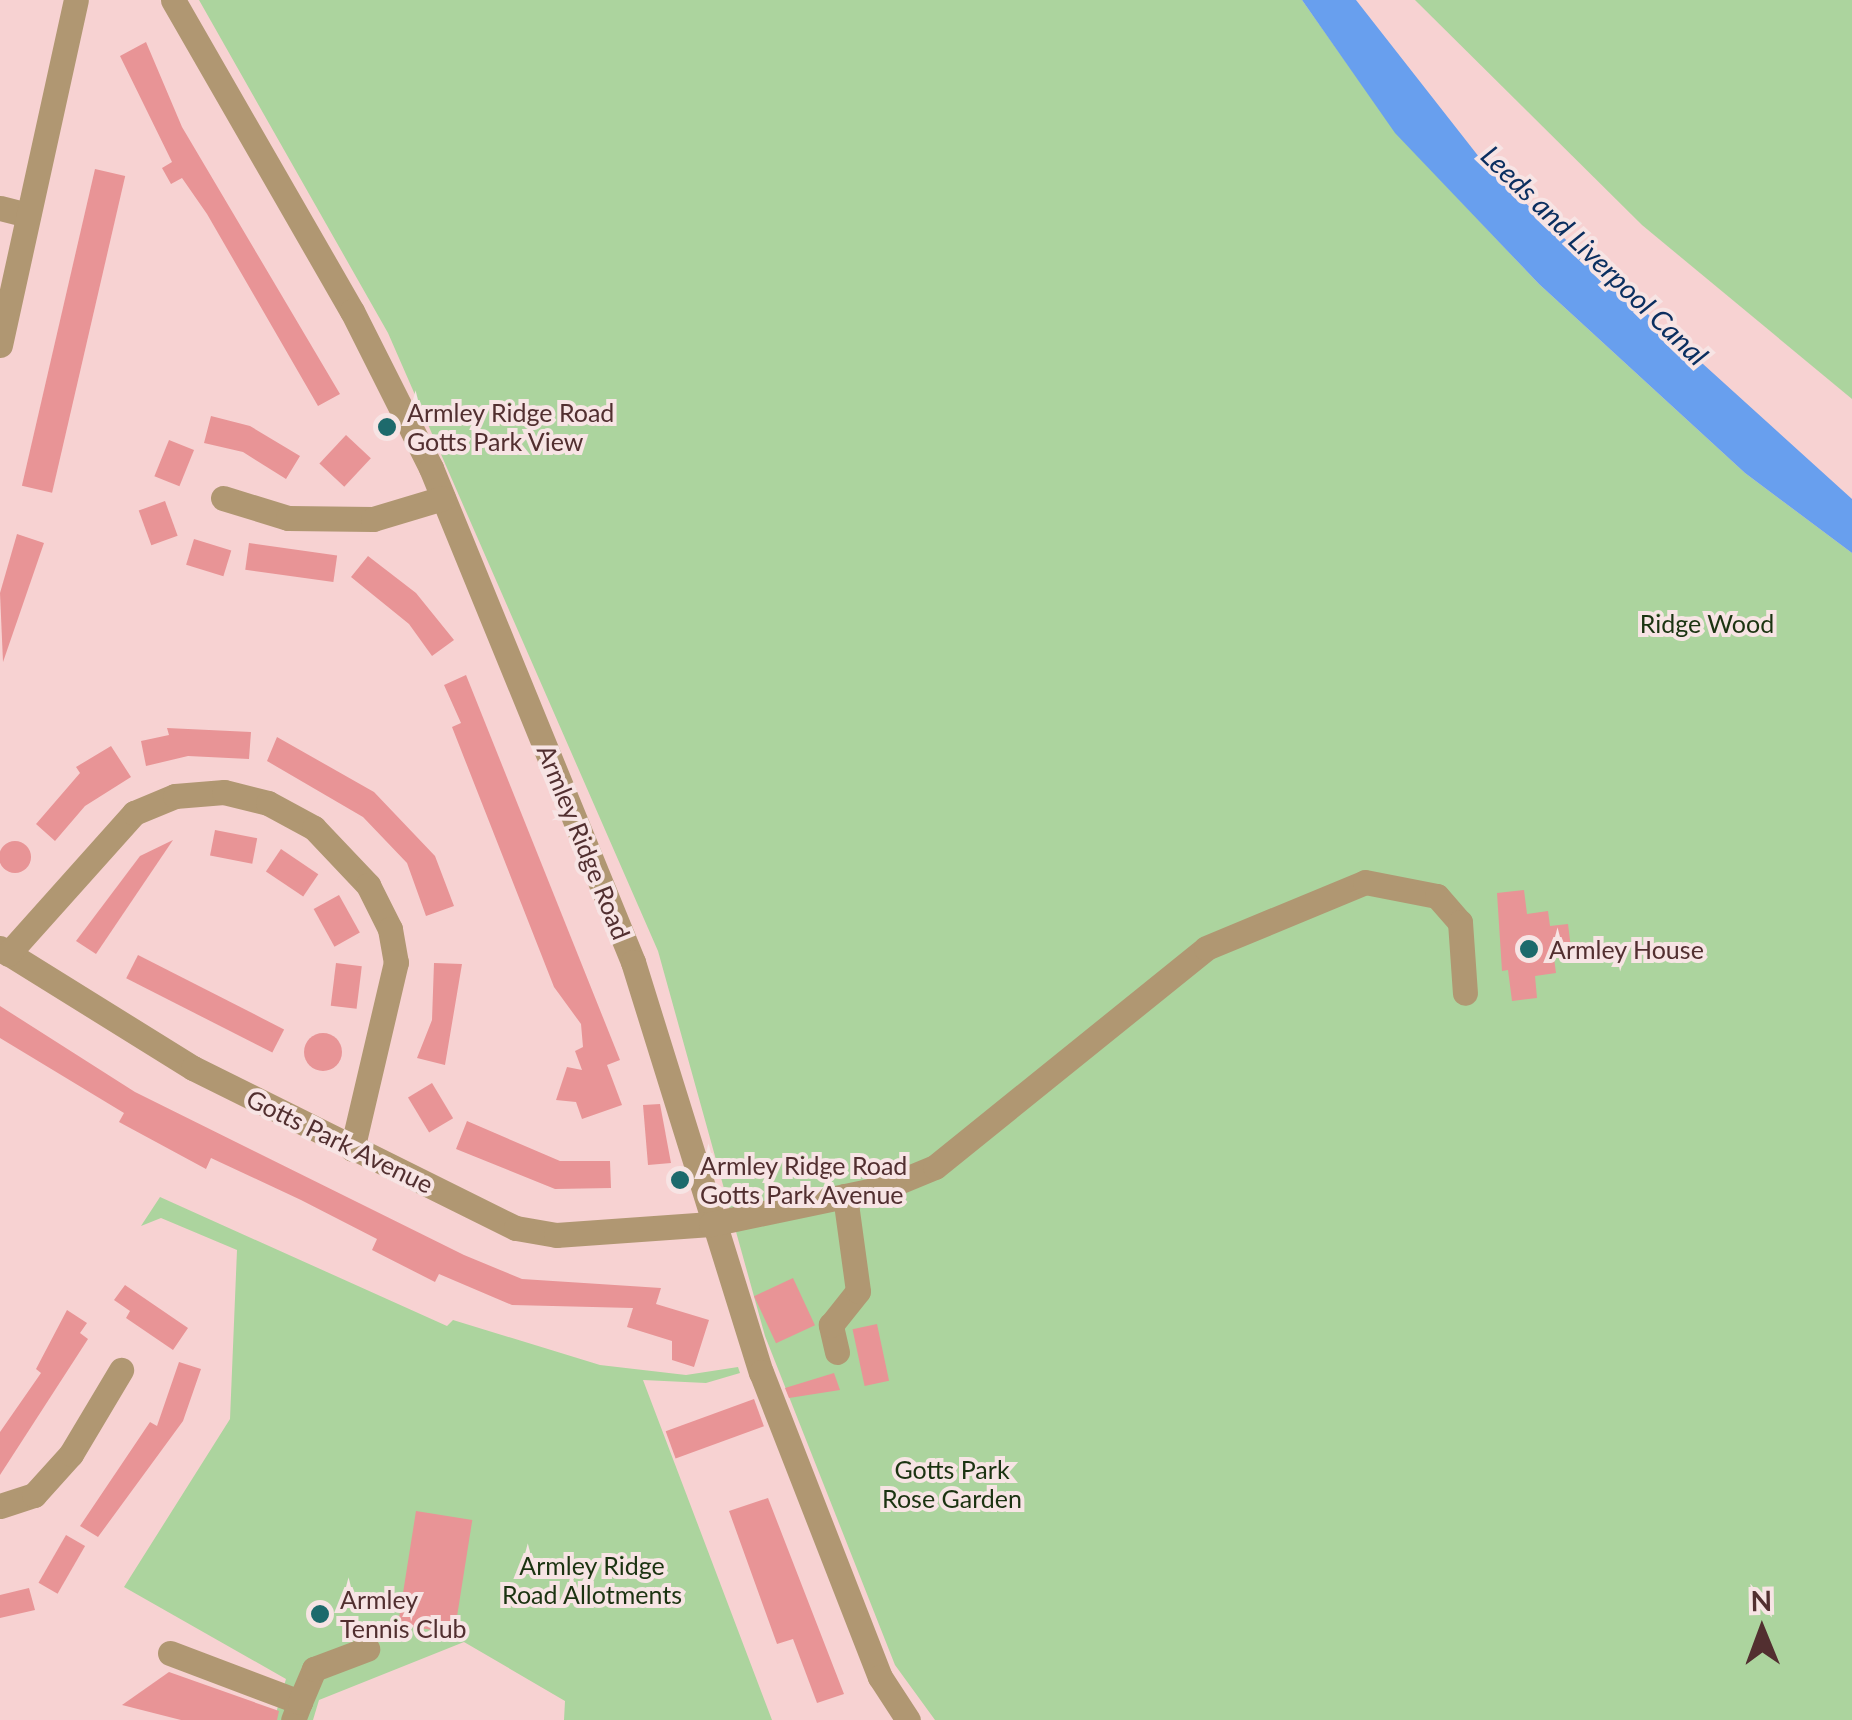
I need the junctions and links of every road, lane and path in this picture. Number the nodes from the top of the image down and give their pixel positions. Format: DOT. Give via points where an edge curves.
graph roads {
  1 [pos="76,0"];
  2 [pos="173,0"];
  3 [pos="0,208"];
  4 [pos="28,215"];
  5 [pos="0,345"];
  6 [pos="223,498"];
  7 [pos="444,498"];
  8 [pos="4,951"];
  9 [pos="1465,993"];
  10 [pos="352,1149"];
  11 [pos="845,1196"];
  12 [pos="711,1224"];
  13 [pos="837,1352"];
  14 [pos="120,1370"];
  15 [pos="0,1506"];
  16 [pos="367,1650"];
  17 [pos="170,1653"];
  18 [pos="297,1711"];
  19 [pos="908,1720"];
  1 -- 4 [label="street"];
  2 -- 7 [label="street, Armley Ridge Road" via="352,311"];
  3 -- 4 [label="street"];
  4 -- 5 [label="street"];
  6 -- 7 [label="street" via="288,518 373,519"];
  7 -- 12 [label="street, Armley Ridge Road" via="633,962 673,1073"];
  8 -- 10 [label="street, Gotts Park Avenue" via="193,1068"];
  8 -- 10 [label="street" via="134,813 175,796 224,792 268,803 314,828 368,885 390,929 396,962"];
  9 -- 11 [label="street, Gotts Park Avenue" via="1460,922 1436,896 1366,882 1206,948 936,1167"];
  10 -- 12 [label="street, Gotts Park Avenue" via="516,1228 615,1235"];
  11 -- 12 [label="street, Gotts Park Avenue"];
  11 -- 13 [label="street" via="858,1291 831,1325"];
  12 -- 19 [label="street, Armley Ridge Road" via="880,1677"];
  14 -- 15 [label="street" via="71,1454 34,1495"];
  16 -- 18 [label="street" via="314,1669"];
  17 -- 18 [label="street"];
}
